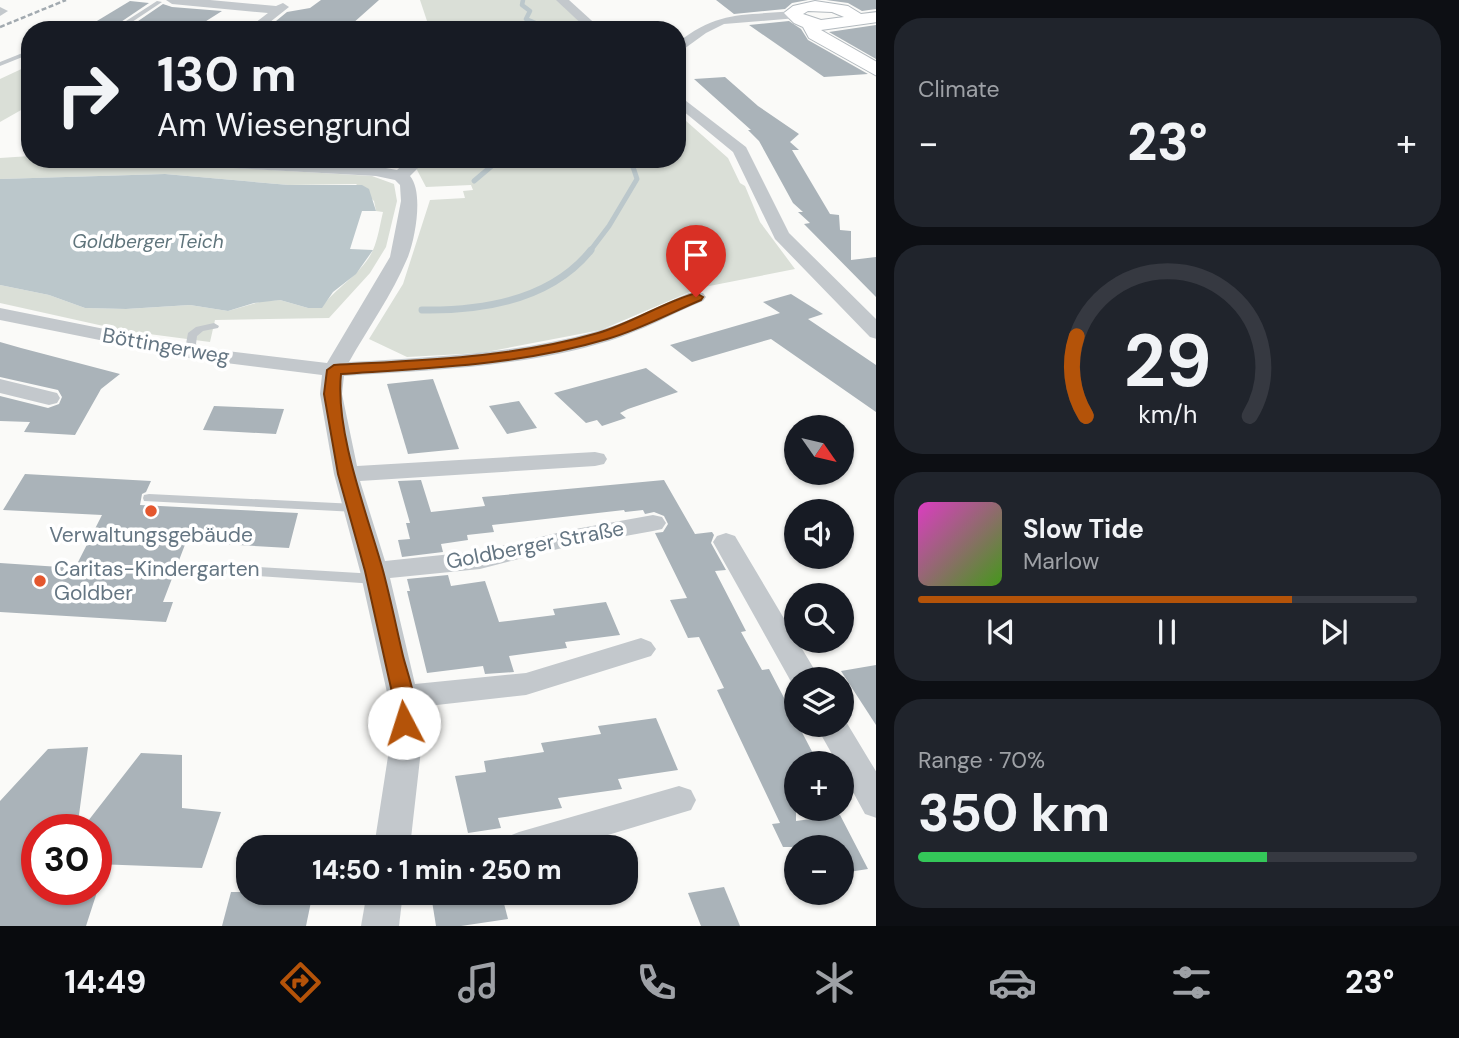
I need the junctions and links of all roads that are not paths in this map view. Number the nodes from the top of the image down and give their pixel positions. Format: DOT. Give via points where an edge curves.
graph roads {
  1 [pos="292,0"];
  2 [pos="562,0"];
  3 [pos="165,1"];
  4 [pos="278,10"];
  5 [pos="797,10"];
  6 [pos="852,15"];
  7 [pos="876,16"];
  8 [pos="131,21"];
  9 [pos="264,21"];
  10 [pos="586,21"];
  11 [pos="831,24"];
  12 [pos="686,43"];
  13 [pos="838,45"];
  14 [pos="21,56"];
  15 [pos="0,64"];
  16 [pos="876,71"];
  17 [pos="686,105"];
  18 [pos="322,168"];
  19 [pos="409,168"];
  20 [pos="401,176"];
  21 [pos="696,297"];
  22 [pos="0,314"];
  23 [pos="214,326"];
  24 [pos="876,333"];
  25 [pos="194,353"];
  26 [pos="334,370"];
  27 [pos="0,386"];
  28 [pos="49,398"];
  29 [pos="595,459"];
  30 [pos="346,474"];
  31 [pos="149,498"];
  32 [pos="356,508"];
  33 [pos="653,523"];
  34 [pos="726,542"];
  35 [pos="205,569"];
  36 [pos="375,575"];
  37 [pos="641,649"];
  38 [pos="798,667"];
  39 [pos="403,697"];
  40 [pos="841,737"];
  41 [pos="868,772"];
  42 [pos="679,800"];
  43 [pos="876,804"];
  44 [pos="394,835"];
  45 [pos="560,835"];
  46 [pos="383,905"];
  47 [pos="380,926"];
  1 -- 4 [label="street"];
  2 -- 10 [label="street"];
  3 -- 4 [label="street"];
  3 -- 8 [label="lane"];
  4 -- 9 [label="street"];
  5 -- 6 [label="main road"];
  5 -- 11 [label="main road"];
  5 -- 12 [label="street" via="719,22"];
  5 -- 13 [label="main road" via="815,34"];
  6 -- 7 [label="main road"];
  6 -- 11 [label="main road" via="850,22"];
  11 -- 13 [label="main road" via="826,32"];
  13 -- 16 [label="main road"];
  14 -- 15 [label="lane"];
  17 -- 24 [label="street" via="740,150 781,235"];
  18 -- 20 [label="street"];
  19 -- 20 [label="street"];
  20 -- 26 [label="street" via="408,184 410,201 399,257"];
  21 -- 26 [label="street, Böttingerweg" via="604,336 539,351"];
  22 -- 25 [label="street, Böttingerweg"];
  23 -- 25 [label="lane" via="192,335"];
  25 -- 26 [label="street, Böttingerweg"];
  26 -- 30 [label="street" via="331,394"];
  27 -- 28 [label="street"];
  29 -- 30 [label="street"];
  30 -- 32 [label="street"];
  31 -- 32 [label="lane"];
  32 -- 36 [label="street"];
  33 -- 36 [label="street, Goldberger Straße" via="480,560"];
  34 -- 38 [label="street"];
  35 -- 36 [label="lane"];
  36 -- 39 [label="street"];
  37 -- 39 [label="street" via="526,684"];
  39 -- 44 [label="street" via="405,750"];
  40 -- 41 [label="street"];
  41 -- 43 [label="street"];
  42 -- 45 [label="street"];
  46 -- 47 [label="street"];
}
